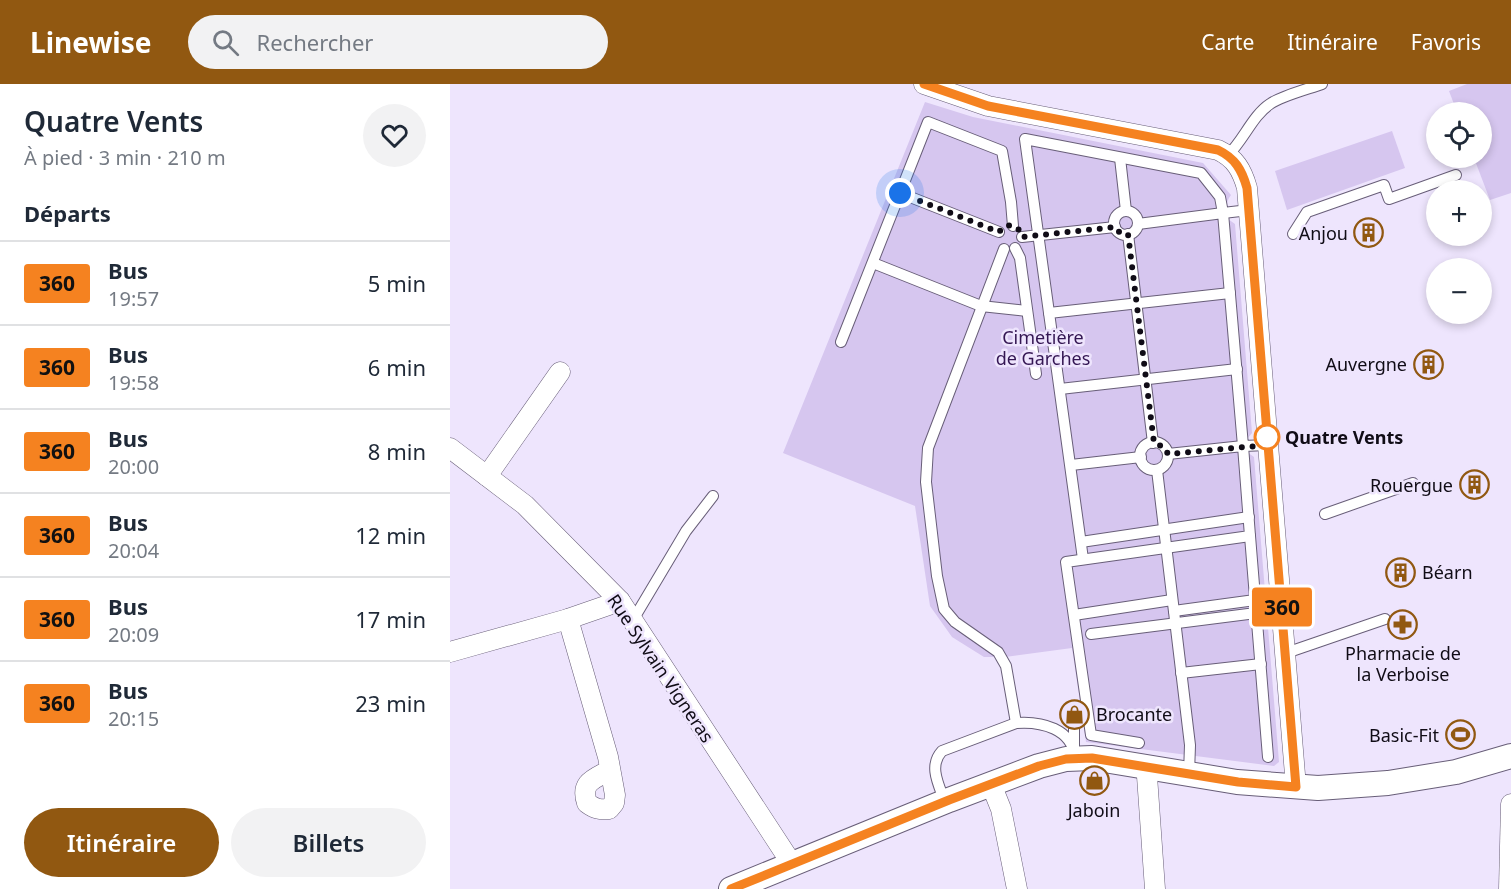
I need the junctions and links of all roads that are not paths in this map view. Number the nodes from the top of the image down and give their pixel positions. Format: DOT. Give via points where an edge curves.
graph roads {
  1 [pos="924,84"];
  2 [pos="1322,84"];
  3 [pos="1228,155"];
  4 [pos="1120,158"];
  5 [pos="1456,175"];
  6 [pos="900,193"];
  7 [pos="1249,210"];
  8 [pos="1126,211"];
  9 [pos="1223,213"];
  10 [pos="1138,224"];
  11 [pos="1013,226"];
  12 [pos="1115,227"];
  13 [pos="999,232"];
  14 [pos="1128,234"];
  15 [pos="1293,234"];
  16 [pos="1037,236"];
  17 [pos="1022,237"];
  18 [pos="1010,249"];
  19 [pos="873,263"];
  20 [pos="1230,293"];
  21 [pos="1137,303"];
  22 [pos="981,306"];
  23 [pos="1027,311"];
  24 [pos="1049,313"];
  25 [pos="841,342"];
  26 [pos="1237,369"];
  27 [pos="560,372"];
  28 [pos="1036,374"];
  29 [pos="1146,379"];
  30 [pos="1060,389"];
  31 [pos="1154,443"];
  32 [pos="1268,445"];
  33 [pos="1243,446"];
  34 [pos="450,448"];
  35 [pos="1168,454"];
  36 [pos="1141,457"];
  37 [pos="1071,465"];
  38 [pos="1157,470"];
  39 [pos="487,476"];
  40 [pos="1413,483"];
  41 [pos="713,496"];
  42 [pos="1325,514"];
  43 [pos="1249,517"];
  44 [pos="1164,530"];
  45 [pos="1250,536"];
  46 [pos="1081,542"];
  47 [pos="1166,548"];
  48 [pos="1083,559"];
  49 [pos="1255,600"];
  50 [pos="620,601"];
  51 [pos="1174,611"];
  52 [pos="1256,613"];
  53 [pos="1074,615"];
  54 [pos="568,619"];
  55 [pos="1384,619"];
  56 [pos="633,621"];
  57 [pos="1091,634"];
  58 [pos="450,652"];
  59 [pos="1286,653"];
  60 [pos="1261,664"];
  61 [pos="1181,674"];
  62 [pos="1016,723"];
  63 [pos="1074,723"];
  64 [pos="1139,743"];
  65 [pos="1075,752"];
  66 [pos="1511,756"];
  67 [pos="1268,757"];
  68 [pos="610,770"];
  69 [pos="1189,774"];
  70 [pos="1147,776"];
  71 [pos="991,784"];
  72 [pos="1296,787"];
  73 [pos="945,802"];
  74 [pos="1511,804"];
  75 [pos="792,864"];
  76 [pos="731,889"];
  77 [pos="1017,889"];
  78 [pos="1155,889"];
  79 [pos="1509,889"];
  1 -- 3 [label="street" via="988,106"];
  2 -- 3 [label="lane" via="1269,104"];
  3 -- 7 [label="street" via="1245,178"];
  4 -- 8 [label="lane"];
  4 -- 9 [label="lane" via="1201,173 1220,197"];
  4 -- 16 [label="lane" via="1025,139"];
  5 -- 15 [label="lane" via="1389,199 1384,185 1326,204 1307,212"];
  6 -- 11 [label="lane" via="928,122 1002,151"];
  6 -- 13 [label="lane"];
  6 -- 19 [label="lane"];
  7 -- 9 [label="lane"];
  7 -- 32 [label="street"];
  8 -- 10 [label="lane" via="1134,215"];
  8 -- 12 [label="lane" via="1118,215"];
  9 -- 10 [label="lane"];
  9 -- 20 [label="lane"];
  10 -- 14 [label="lane"];
  11 -- 13 [label="lane" via="1005,226"];
  11 -- 17 [label="lane"];
  12 -- 14 [label="lane"];
  12 -- 16 [label="lane"];
  13 -- 18 [label="lane" via="998,242"];
  14 -- 21 [label="lane"];
  16 -- 17 [label="lane"];
  16 -- 24 [label="lane"];
  17 -- 18 [label="lane" via="1020,244"];
  18 -- 22 [label="lane"];
  18 -- 23 [label="lane" via="1020,258"];
  19 -- 22 [label="lane"];
  19 -- 25 [label="lane"];
  20 -- 21 [label="lane"];
  20 -- 26 [label="lane"];
  21 -- 24 [label="lane"];
  21 -- 29 [label="lane"];
  22 -- 23 [label="lane"];
  22 -- 62 [label="lane" via="928,448 926,482 944,609 1003,658"];
  23 -- 28 [label="lane"];
  24 -- 30 [label="lane"];
  26 -- 29 [label="lane"];
  26 -- 33 [label="lane"];
  27 -- 39 [label="street"];
  29 -- 30 [label="lane"];
  29 -- 31 [label="lane"];
  30 -- 37 [label="lane"];
  31 -- 35 [label="lane" via="1164,447"];
  31 -- 36 [label="lane" via="1144,447"];
  32 -- 33 [label="lane"];
  32 -- 59 [label="street"];
  33 -- 35 [label="lane"];
  33 -- 43 [label="lane"];
  34 -- 39 [label="street, Rue Sylvain Vigneras"];
  35 -- 38 [label="lane" via="1167,462"];
  36 -- 37 [label="lane"];
  36 -- 38 [label="lane" via="1146,467"];
  37 -- 46 [label="lane"];
  38 -- 44 [label="lane"];
  39 -- 50 [label="street, Rue Sylvain Vigneras" via="525,505"];
  40 -- 42 [label="lane"];
  41 -- 56 [label="lane" via="686,531"];
  43 -- 44 [label="lane"];
  43 -- 45 [label="lane"];
  44 -- 46 [label="lane"];
  44 -- 47 [label="lane"];
  45 -- 47 [label="lane"];
  45 -- 49 [label="lane"];
  46 -- 48 [label="lane"];
  47 -- 48 [label="lane"];
  47 -- 51 [label="lane"];
  48 -- 53 [label="lane" via="1066,562"];
  49 -- 51 [label="lane"];
  49 -- 52 [label="lane"];
  50 -- 54 [label="street"];
  50 -- 56 [label="street, Rue Sylvain Vigneras"];
  51 -- 52 [label="lane"];
  51 -- 53 [label="lane"];
  51 -- 57 [label="lane"];
  51 -- 61 [label="lane"];
  52 -- 60 [label="lane"];
  53 -- 64 [label="lane" via="1091,735"];
  54 -- 58 [label="street"];
  54 -- 68 [label="street"];
  55 -- 59 [label="lane"];
  56 -- 75 [label="street, Rue Sylvain Vigneras"];
  59 -- 72 [label="street"];
  60 -- 61 [label="lane"];
  60 -- 67 [label="lane"];
  61 -- 69 [label="lane" via="1190,745"];
  62 -- 65 [label="lane" via="1058,729 1070,740"];
  62 -- 73 [label="lane" via="951,746 936,757 934,767"];
  63 -- 65 [label="lane"];
  65 -- 69 [label="street"];
  65 -- 71 [label="street"];
  66 -- 72 [label="street" via="1456,772 1388,783"];
  69 -- 72 [label="street"];
  70 -- 78 [label="street"];
  71 -- 73 [label="street"];
  71 -- 77 [label="street" via="1001,809"];
  73 -- 75 [label="street"];
  74 -- 79 [label="street"];
  75 -- 76 [label="street"];
}
